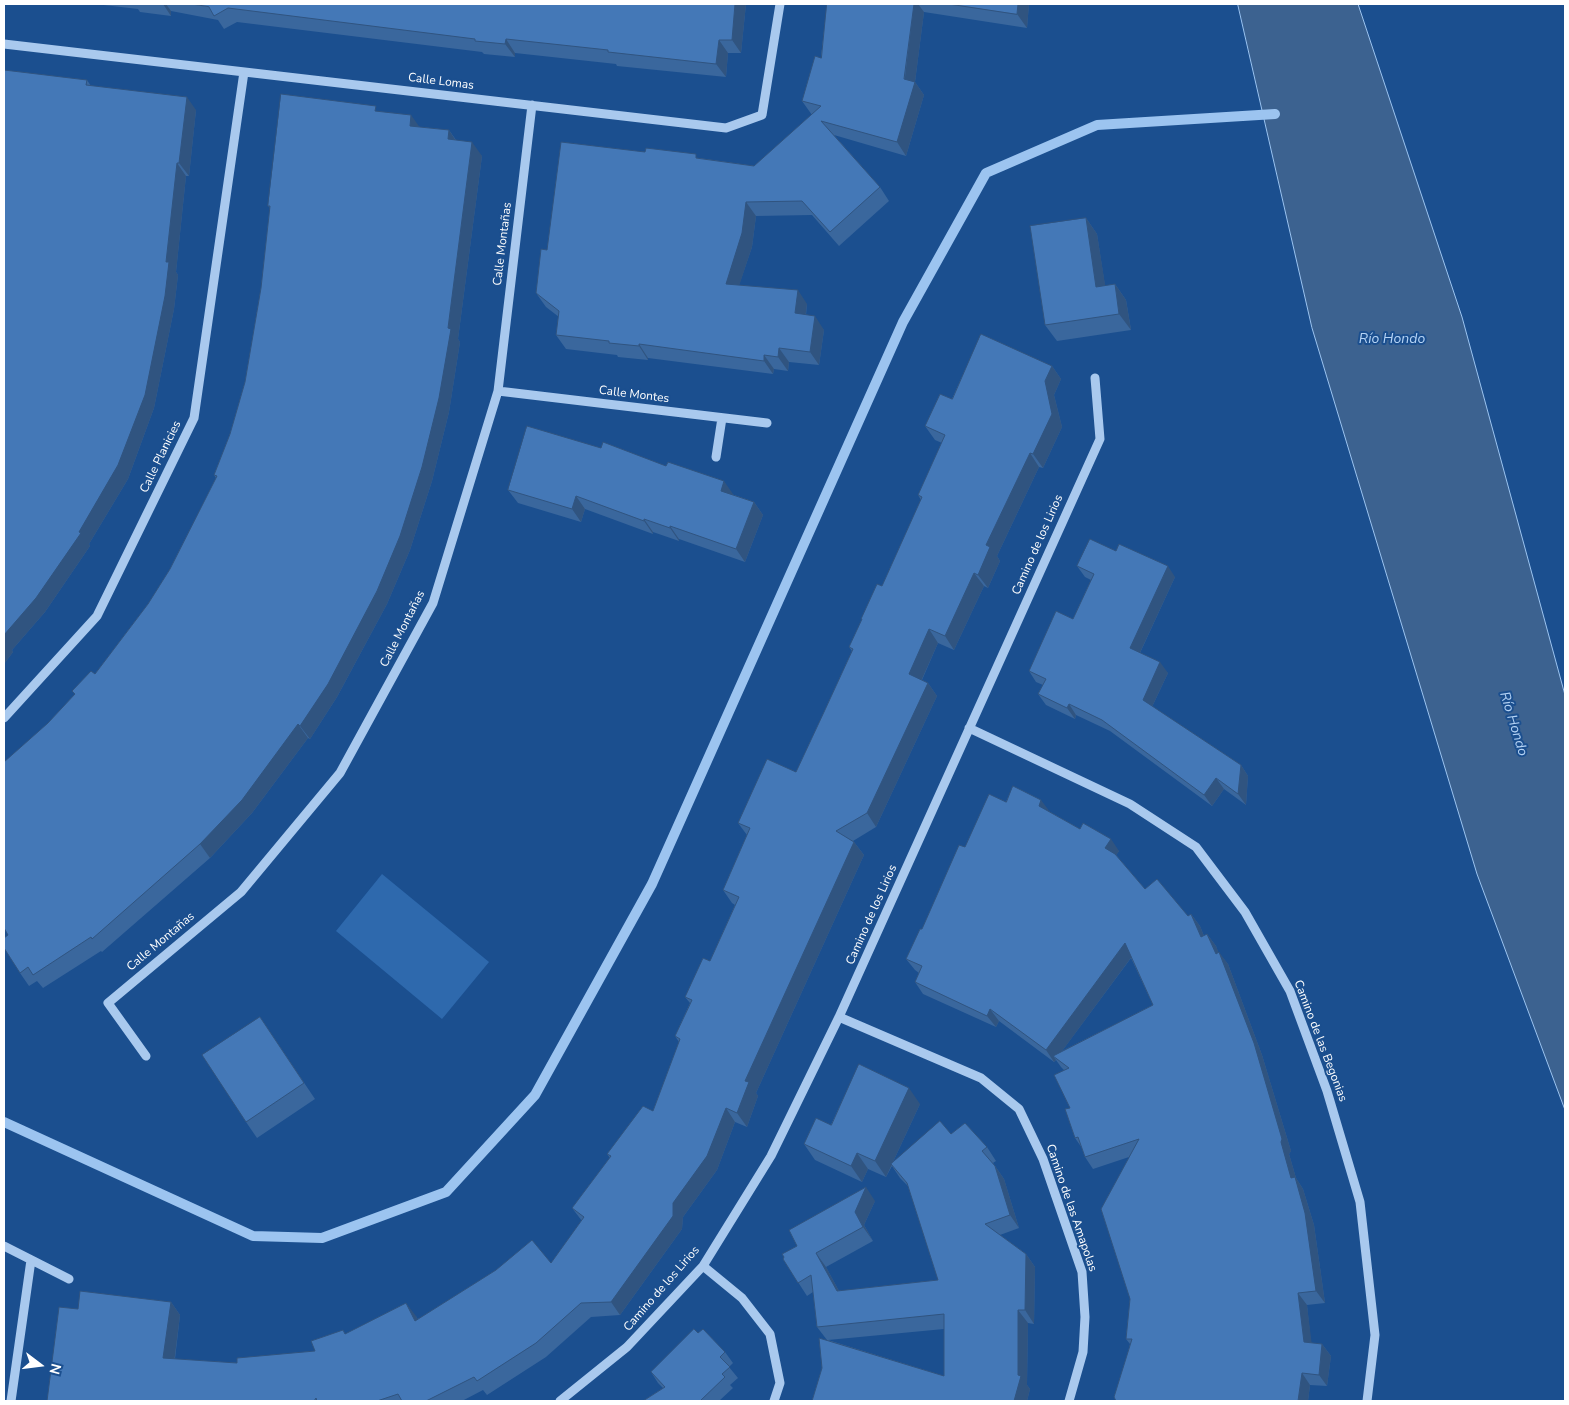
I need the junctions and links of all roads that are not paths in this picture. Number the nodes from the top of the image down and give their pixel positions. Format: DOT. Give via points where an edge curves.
graph roads {
  1 [pos="780,4"];
  2 [pos="4,44"];
  3 [pos="244,72"];
  4 [pos="532,105"];
  5 [pos="1095,378"];
  6 [pos="498,391"];
  7 [pos="722,418"];
  8 [pos="767,423"];
  9 [pos="716,456"];
  10 [pos="4,718"];
  11 [pos="969,728"];
  12 [pos="839,1017"];
  13 [pos="146,1056"];
  14 [pos="4,1246"];
  15 [pos="31,1260"];
  16 [pos="703,1266"];
  17 [pos="69,1279"];
  18 [pos="11,1401"];
  19 [pos="560,1401"];
  20 [pos="774,1401"];
  21 [pos="1070,1401"];
  22 [pos="1367,1401"];
  1 -- 4 [label="street, Calle Lomas" via="762,115 726,128"];
  2 -- 3 [label="street, Calle Lomas"];
  3 -- 4 [label="street, Calle Lomas"];
  3 -- 10 [label="street, Calle Planicies" via="194,418 97,616"];
  4 -- 6 [label="street, Calle Montañas"];
  5 -- 11 [label="street, Camino de los Lirios" via="1100,439"];
  6 -- 7 [label="street, Calle Montes"];
  6 -- 13 [label="street, Calle Montañas" via="433,603 340,773 241,892 108,1003"];
  7 -- 8 [label="street, Calle Montes"];
  7 -- 9 [label="street"];
  11 -- 12 [label="street, Camino de los Lirios"];
  11 -- 22 [label="street, Camino de las Begonias" via="1130,804 1196,847 1245,912 1290,991 1328,1091 1360,1202 1375,1335"];
  12 -- 16 [label="street, Camino de los Lirios" via="771,1156"];
  12 -- 21 [label="street, Camino de las Amapolas" via="981,1078 1020,1109 1043,1159 1082,1272 1083,1352"];
  14 -- 15 [label="street"];
  15 -- 17 [label="street"];
  15 -- 18 [label="street"];
  16 -- 19 [label="street, Camino de los Lirios" via="627,1347"];
  16 -- 20 [label="street" via="742,1298 770,1334 780,1383"];
}
